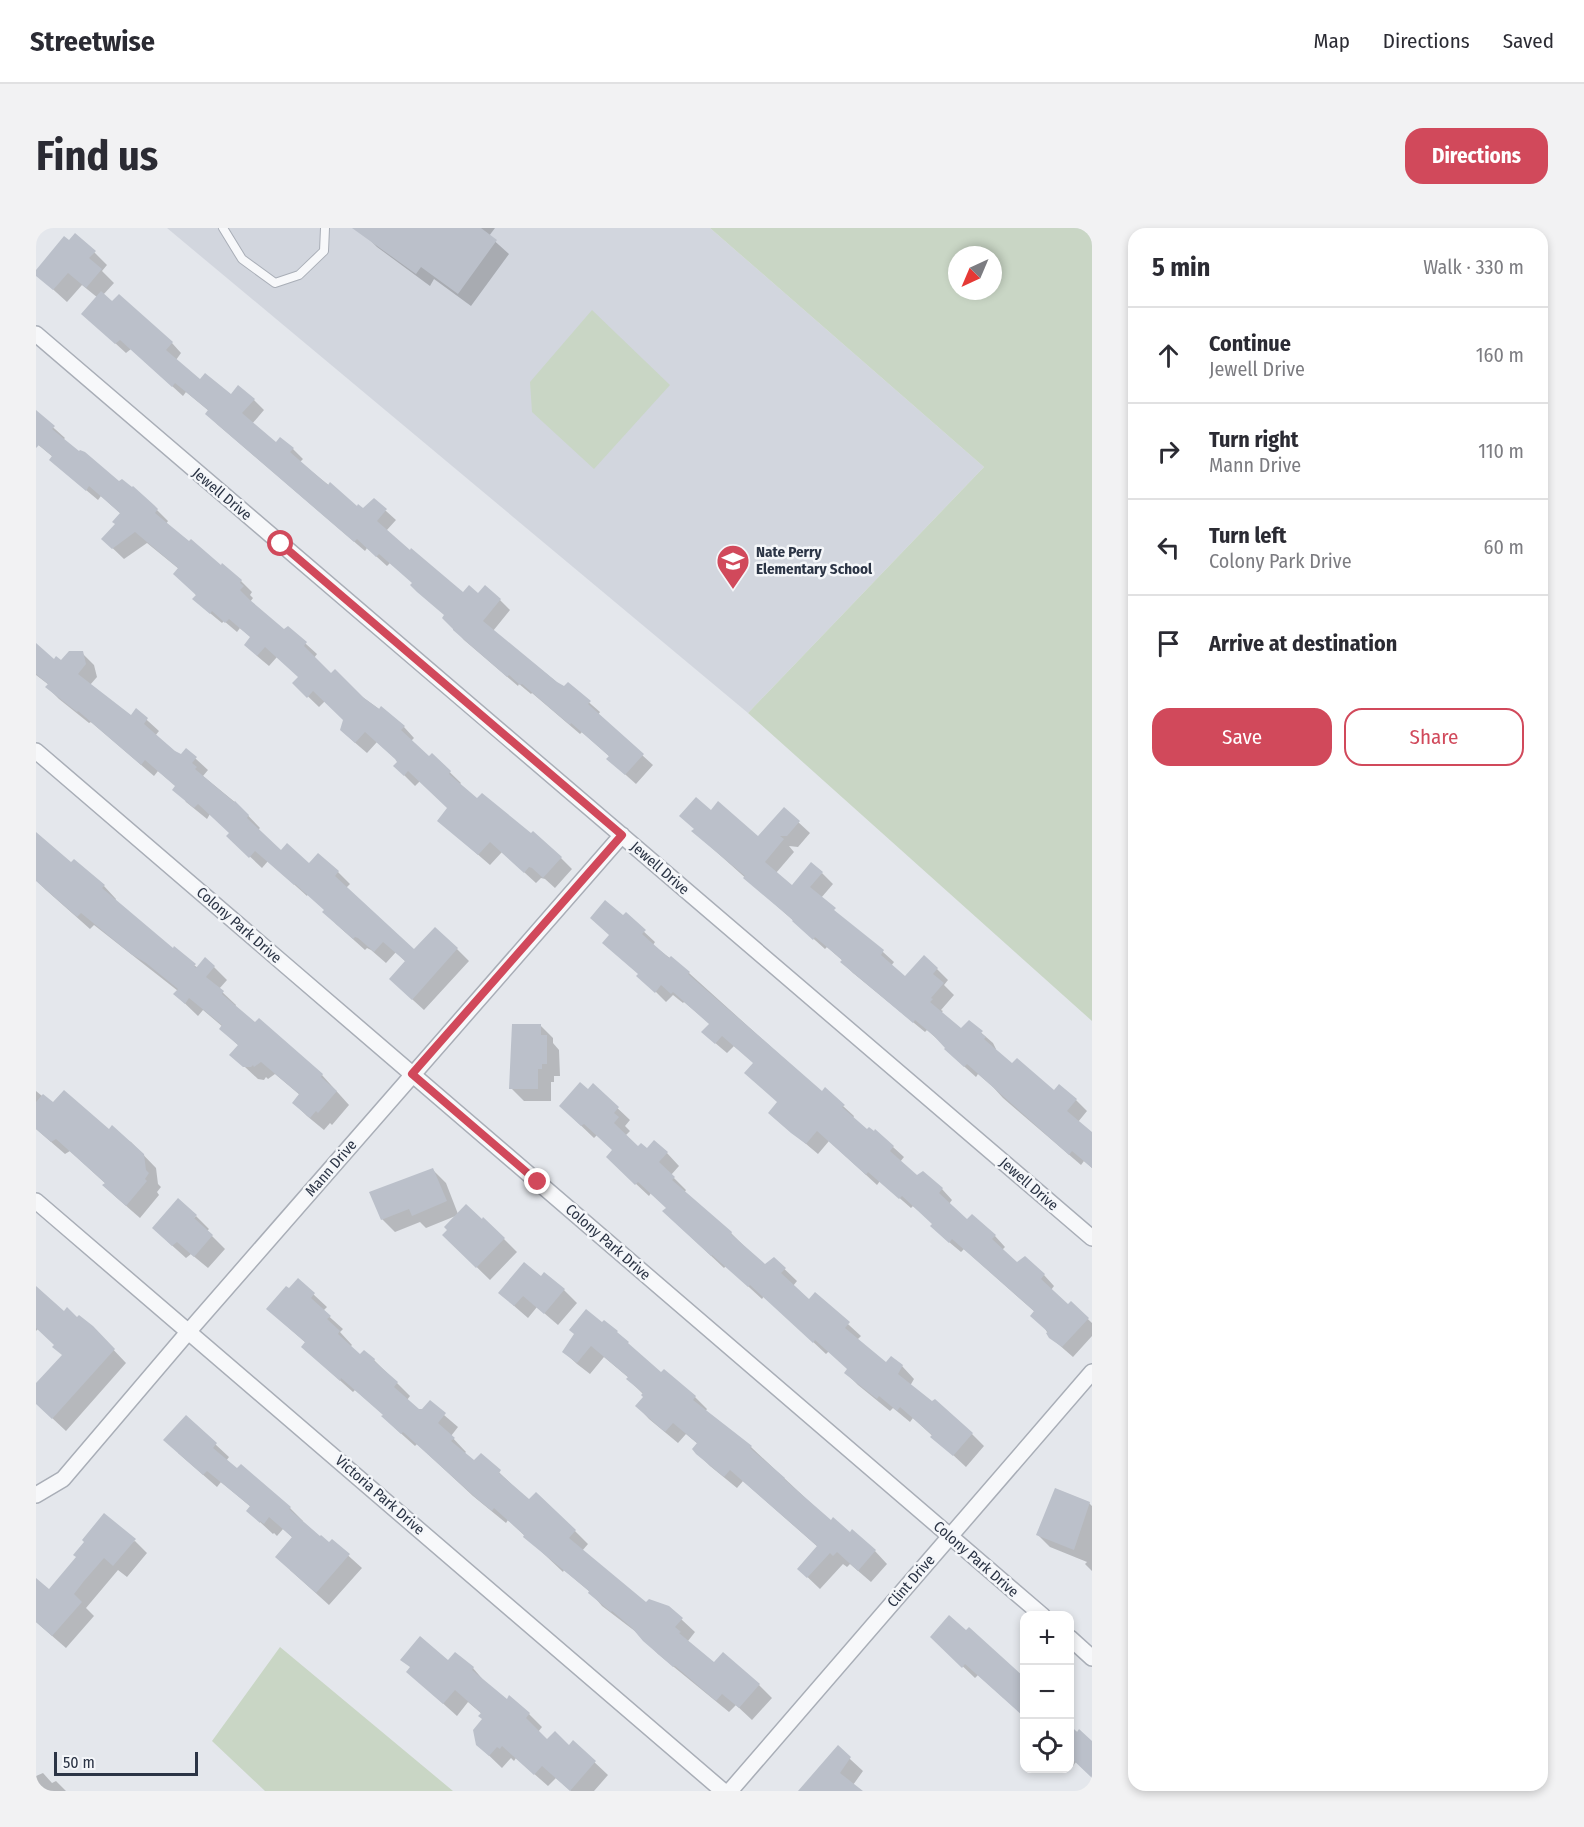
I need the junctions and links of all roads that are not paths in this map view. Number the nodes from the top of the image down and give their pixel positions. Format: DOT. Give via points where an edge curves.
graph roads {
  1 [pos="223,228"];
  2 [pos="325,228"];
  3 [pos="36,334"];
  4 [pos="36,751"];
  5 [pos="622,835"];
  6 [pos="412,1074"];
  7 [pos="36,1201"];
  8 [pos="1092,1238"];
  9 [pos="189,1331"];
  10 [pos="1092,1372"];
  11 [pos="36,1495"];
  12 [pos="950,1536"];
  13 [pos="1037,1611"];
  14 [pos="1074,1642"];
  15 [pos="1092,1658"];
  16 [pos="723,1791"];
  17 [pos="730,1791"];
  1 -- 2 [label="lane" via="242,259 275,283 299,275 324,251"];
  3 -- 5 [label="street, Jewell Drive"];
  4 -- 6 [label="street, Colony Park Drive"];
  5 -- 6 [label="street, Mann Drive"];
  5 -- 8 [label="street, Jewell Drive"];
  6 -- 9 [label="street, Mann Drive"];
  6 -- 12 [label="street, Colony Park Drive"];
  7 -- 9 [label="street, Victoria Park Drive"];
  9 -- 11 [label="street, Mann Drive" via="63,1479"];
  9 -- 16 [label="street, Victoria Park Drive"];
  10 -- 12 [label="street, Clint Drive"];
  12 -- 13 [label="street, Colony Park Drive"];
  12 -- 17 [label="street, Clint Drive"];
  14 -- 15 [label="street"];
}
